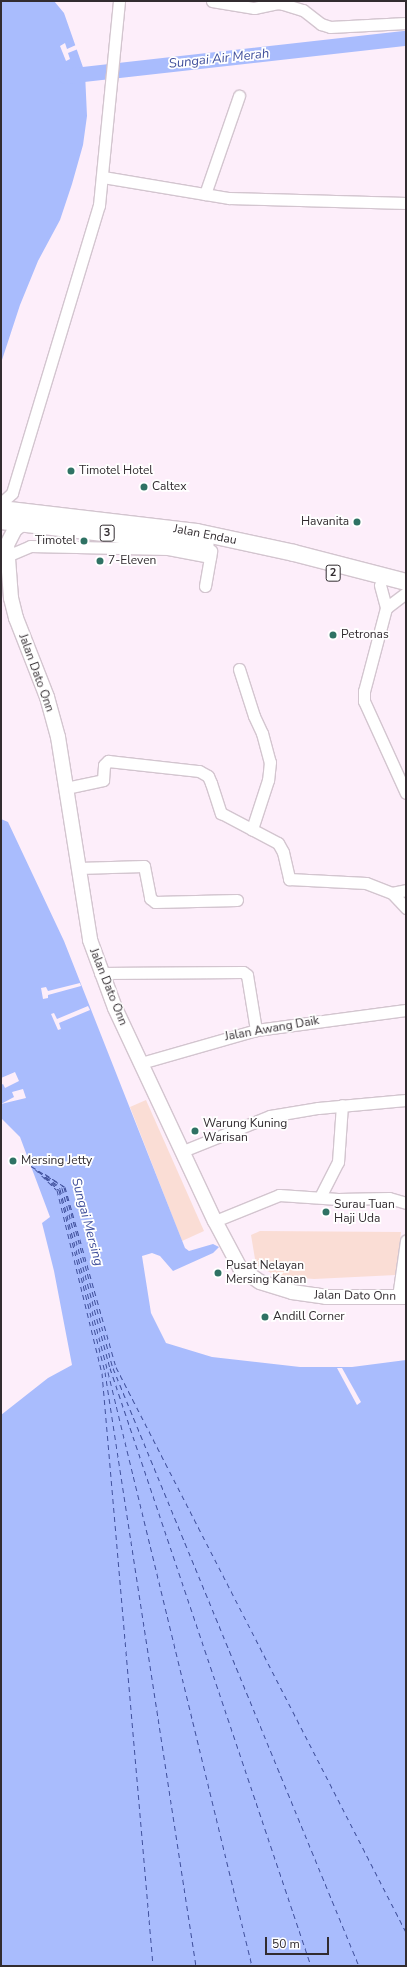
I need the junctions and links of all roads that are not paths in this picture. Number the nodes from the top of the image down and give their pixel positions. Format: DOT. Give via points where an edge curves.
graph roads {
  1 [pos="120,1"];
  2 [pos="212,1"];
  3 [pos="277,2"];
  4 [pos="406,23"];
  5 [pos="239,96"];
  6 [pos="103,176"];
  7 [pos="205,194"];
  8 [pos="406,203"];
  9 [pos="12,493"];
  10 [pos="1,503"];
  11 [pos="1,509"];
  12 [pos="22,518"];
  13 [pos="1,521"];
  14 [pos="1,532"];
  15 [pos="169,544"];
  16 [pos="7,551"];
  17 [pos="211,551"];
  18 [pos="292,562"];
  19 [pos="376,581"];
  20 [pos="406,582"];
  21 [pos="205,586"];
  22 [pos="406,593"];
  23 [pos="386,608"];
  24 [pos="239,669"];
  25 [pos="66,788"];
  26 [pos="406,793"];
  27 [pos="252,829"];
  28 [pos="78,868"];
  29 [pos="406,890"];
  30 [pos="392,893"];
  31 [pos="237,900"];
  32 [pos="406,908"];
  33 [pos="100,973"];
  34 [pos="406,1010"];
  35 [pos="256,1030"];
  36 [pos="141,1063"];
  37 [pos="406,1100"];
  38 [pos="342,1105"];
  39 [pos="183,1151"];
  40 [pos="320,1197"];
  41 [pos="406,1203"];
  42 [pos="215,1221"];
  43 [pos="406,1241"];
  44 [pos="402,1297"];
  1 -- 6 [label="street" via="114,36"];
  2 -- 3 [label="street" via="254,8"];
  3 -- 4 [label="street" via="303,10 321,24 330,27"];
  5 -- 7 [label="street"];
  6 -- 7 [label="street"];
  6 -- 9 [label="street" via="99,204"];
  7 -- 8 [label="street" via="260,201"];
  9 -- 10 [label="street"];
  9 -- 12 [label="street"];
  11 -- 12 [label="highway, Jalan Endau / 3"];
  12 -- 13 [label="highway, Jalan Endau / 3"];
  12 -- 15 [label="highway, Jalan Endau / 3"];
  12 -- 16 [label="main road"];
  12 -- 19 [label="highway, Jalan Endau / 3" via="197,532 294,553"];
  14 -- 16 [label="main road, Jalan Dato Onn"];
  15 -- 16 [label="street" via="30,546"];
  15 -- 17 [label="highway, Jalan Endau / 3"];
  16 -- 25 [label="main road, Jalan Dato Onn" via="12,608 47,697"];
  17 -- 18 [label="highway, Jalan Endau / 3"];
  17 -- 21 [label="street"];
  18 -- 19 [label="highway, Jalan Endau / 2"];
  19 -- 20 [label="highway, Jalan Endau / 3"];
  19 -- 22 [label="highway, Jalan Endau / 2"];
  19 -- 23 [label="street"];
  22 -- 23 [label="street"];
  23 -- 26 [label="street" via="364,691 364,701"];
  24 -- 27 [label="street" via="270,762 268,780"];
  25 -- 27 [label="street" via="103,780 104,765 108,761 192,770 208,776 221,813"];
  25 -- 28 [label="main road, Jalan Dato Onn"];
  27 -- 30 [label="street" via="281,846 289,879 366,882"];
  28 -- 31 [label="street" via="144,866 150,898 155,902"];
  28 -- 33 [label="main road, Jalan Dato Onn" via="90,940"];
  29 -- 30 [label="street"];
  30 -- 32 [label="street"];
  33 -- 35 [label="street" via="243,972 247,975"];
  33 -- 36 [label="main road, Jalan Dato Onn"];
  34 -- 35 [label="street, Jalan Awang Daik"];
  35 -- 36 [label="street, Jalan Awang Daik" via="206,1042"];
  36 -- 39 [label="main road, Jalan Dato Onn"];
  37 -- 38 [label="street"];
  38 -- 39 [label="street" via="270,1116"];
  38 -- 40 [label="street" via="338,1162"];
  39 -- 42 [label="main road, Jalan Dato Onn"];
  40 -- 41 [label="street" via="389,1198"];
  40 -- 42 [label="street" via="274,1195"];
  42 -- 44 [label="main road, Jalan Dato Onn" via="240,1268 260,1282 309,1295"];
  43 -- 44 [label="street"];
}
